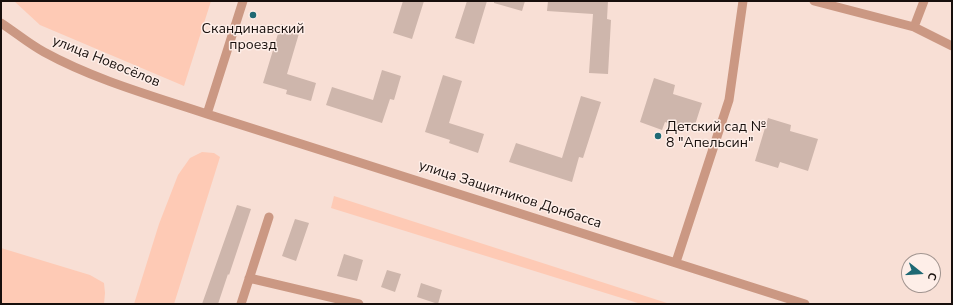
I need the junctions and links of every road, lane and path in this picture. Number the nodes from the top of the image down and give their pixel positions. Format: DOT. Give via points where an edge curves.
graph roads {
  1 [pos="243,1"];
  2 [pos="743,1"];
  3 [pos="814,1"];
  4 [pos="924,1"];
  5 [pos="1,23"];
  6 [pos="914,27"];
  7 [pos="952,46"];
  8 [pos="207,114"];
  9 [pos="269,217"];
  10 [pos="676,262"];
  11 [pos="249,278"];
  12 [pos="241,304"];
  13 [pos="359,304"];
  14 [pos="805,304"];
  1 -- 8 [label="street"];
  2 -- 10 [label="street" via="729,100"];
  3 -- 6 [label="street"];
  4 -- 6 [label="street"];
  5 -- 8 [label="street, улица Новосёлов" via="43,52 65,63"];
  6 -- 7 [label="street"];
  8 -- 10 [label="street, улица Защитников Донбасса"];
  9 -- 11 [label="street"];
  10 -- 14 [label="street, улица Защитников Донбасса"];
  11 -- 12 [label="street"];
  11 -- 13 [label="street"];
}
